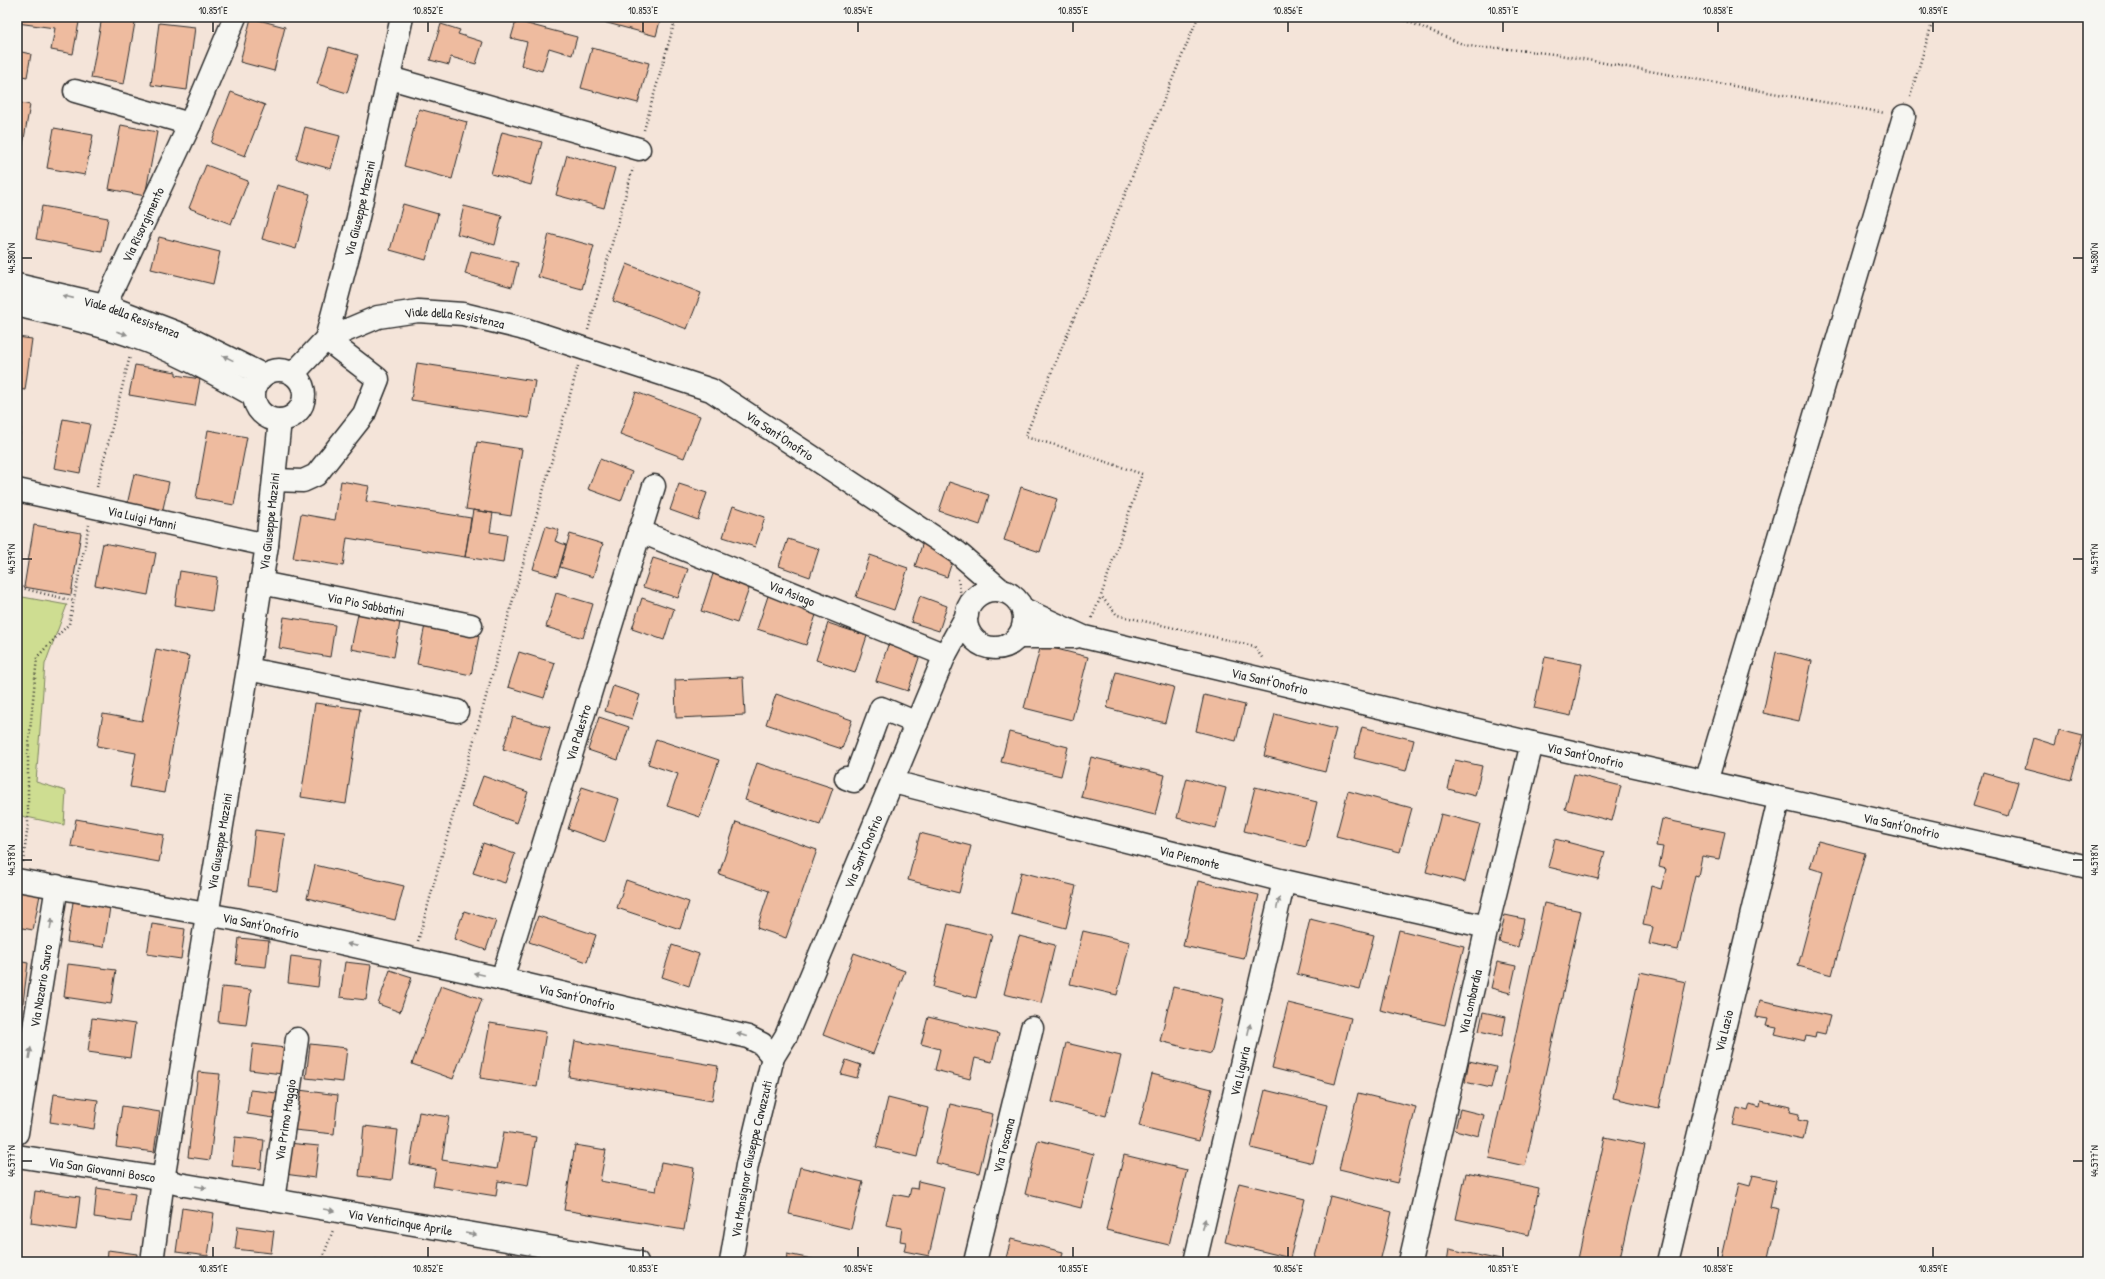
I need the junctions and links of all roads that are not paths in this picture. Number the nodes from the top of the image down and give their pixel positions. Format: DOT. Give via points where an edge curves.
graph roads {
  1 [pos="235,17"];
  2 [pos="402,17"];
  3 [pos="390,78"];
  4 [pos="75,91"];
  5 [pos="1904,116"];
  6 [pos="190,124"];
  7 [pos="639,149"];
  8 [pos="17,285"];
  9 [pos="17,305"];
  10 [pos="100,315"];
  11 [pos="326,339"];
  12 [pos="582,354"];
  13 [pos="293,374"];
  14 [pos="263,375"];
  15 [pos="253,395"];
  16 [pos="280,420"];
  17 [pos="274,480"];
  18 [pos="654,486"];
  19 [pos="17,490"];
  20 [pos="639,531"];
  21 [pos="267,545"];
  22 [pos="961,556"];
  23 [pos="261,583"];
  24 [pos="1002,591"];
  25 [pos="971,607"];
  26 [pos="1022,609"];
  27 [pos="471,625"];
  28 [pos="1018,636"];
  29 [pos="1084,637"];
  30 [pos="976,641"];
  31 [pos="945,655"];
  32 [pos="248,669"];
  33 [pos="457,711"];
  34 [pos="917,723"];
  35 [pos="1532,743"];
  36 [pos="846,778"];
  37 [pos="893,782"];
  38 [pos="1706,782"];
  39 [pos="1779,800"];
  40 [pos="2088,867"];
  41 [pos="19,880"];
  42 [pos="1284,881"];
  43 [pos="58,886"];
  44 [pos="208,914"];
  45 [pos="1487,927"];
  46 [pos="502,978"];
  47 [pos="1032,1028"];
  48 [pos="296,1039"];
  49 [pos="773,1057"];
  50 [pos="17,1133"];
  51 [pos="17,1156"];
  52 [pos="163,1180"];
  53 [pos="273,1200"];
  54 [pos="152,1262"];
  55 [pos="637,1262"];
  56 [pos="731,1262"];
  57 [pos="975,1262"];
  58 [pos="1195,1262"];
  59 [pos="1410,1262"];
  60 [pos="1668,1262"];
  1 -- 6 [label="street, Via Risorgimento"];
  2 -- 3 [label="street, Via Giuseppe Mazzini"];
  3 -- 7 [label="street"];
  3 -- 11 [label="street, Via Giuseppe Mazzini" via="357,222"];
  4 -- 6 [label="street"];
  5 -- 38 [label="street"];
  6 -- 10 [label="street, Via Risorgimento"];
  10 -- 8 [label="street, Viale della Resistenza, one-way"];
  9 -- 10 [label="street, Viale della Resistenza"];
  14 -- 10 [label="street, Viale della Resistenza, one-way" via="180,334"];
  10 -- 15 [label="street, Viale della Resistenza, one-way" via="136,337 172,352"];
  11 -- 12 [label="street, Viale della Resistenza" via="378,317 418,311 470,316 521,328"];
  11 -- 13 [label="street, Via Giuseppe Mazzini"];
  11 -- 17 [label="street" via="378,379 364,414 316,475 303,481"];
  12 -- 22 [label="street, Via Sant'Onofrio" via="711,390"];
  13 -- 14 [label="street" via="278,369"];
  13 -- 16 [label="street" via="303,387 303,402 294,414"];
  14 -- 15 [label="street" via="258,380"];
  15 -- 16 [label="street" via="261,413 266,417"];
  16 -- 17 [label="street, Via Giuseppe Mazzini"];
  17 -- 21 [label="street, Via Giuseppe Mazzini"];
  18 -- 20 [label="street, Via Palestro"];
  19 -- 21 [label="street, Via Luigi Manni"];
  20 -- 31 [label="street, Via Asiago"];
  20 -- 46 [label="street, Via Palestro"];
  21 -- 23 [label="street, Via Giuseppe Mazzini"];
  22 -- 24 [label="street, Via Sant'Onofrio"];
  22 -- 25 [label="street"];
  23 -- 27 [label="street, Via Pio Sabbatini"];
  23 -- 32 [label="street, Via Giuseppe Mazzini"];
  24 -- 25 [label="street" via="992,590 983,593"];
  24 -- 26 [label="street, Via Sant'Onofrio" via="1018,601"];
  25 -- 30 [label="street" via="967,625"];
  25 -- 31 [label="street, Via Sant'Onofrio"];
  26 -- 28 [label="street" via="1023,628"];
  26 -- 29 [label="street, Via Sant'Onofrio"];
  28 -- 29 [label="street, Via Sant'Onofrio"];
  28 -- 30 [label="street" via="1012,643 1003,647 994,648"];
  29 -- 35 [label="street, Via Sant'Onofrio"];
  30 -- 31 [label="street"];
  31 -- 34 [label="street, Via Sant'Onofrio"];
  32 -- 33 [label="street"];
  32 -- 44 [label="street, Via Giuseppe Mazzini"];
  34 -- 36 [label="street" via="881,708 854,781"];
  34 -- 37 [label="street, Via Sant'Onofrio"];
  35 -- 38 [label="street, Via Sant'Onofrio"];
  35 -- 45 [label="street, Via Lombardia"];
  37 -- 42 [label="street, Via Piemonte"];
  37 -- 49 [label="street, Via Sant'Onofrio" via="786,1036"];
  38 -- 39 [label="street, Via Sant'Onofrio"];
  39 -- 40 [label="street, Via Sant'Onofrio"];
  39 -- 60 [label="street, Via Lazio"];
  41 -- 43 [label="street, Via Sant'Onofrio"];
  42 -- 45 [label="street, Via Piemonte"];
  58 -- 42 [label="street, Via Liguria, one-way"];
  43 -- 44 [label="street, Via Sant'Onofrio"];
  50 -- 43 [label="street, Via Nazario Sauro, one-way"];
  46 -- 44 [label="street, Via Sant'Onofrio, one-way"];
  44 -- 52 [label="street, Via Giuseppe Mazzini"];
  45 -- 59 [label="street, Via Lombardia"];
  49 -- 46 [label="street, Via Sant'Onofrio, one-way" via="762,1044 748,1037"];
  47 -- 57 [label="street, Via Toscana"];
  48 -- 53 [label="street, Via Primo Maggio"];
  49 -- 56 [label="street, Via Monsignor Giuseppe Cavazzuti" via="747,1165"];
  51 -- 52 [label="street, Via San Giovanni Bosco"];
  52 -- 53 [label="street, Via Venticinque Aprile, one-way"];
  52 -- 54 [label="street, Via Giuseppe Mazzini"];
  53 -- 55 [label="street, Via Venticinque Aprile, one-way"];
}
